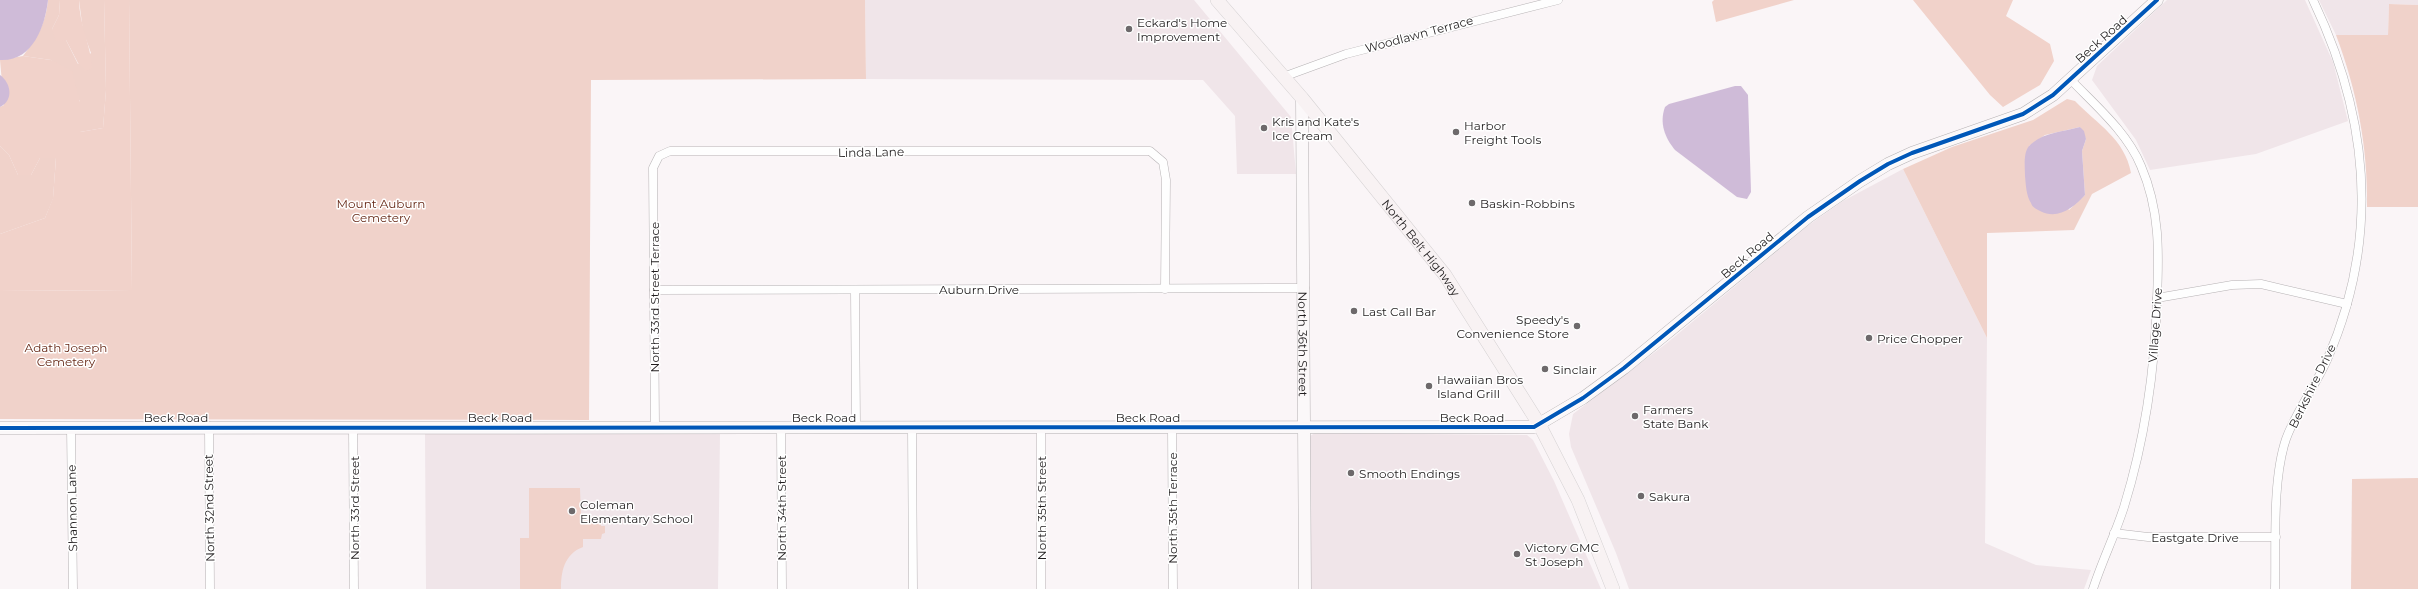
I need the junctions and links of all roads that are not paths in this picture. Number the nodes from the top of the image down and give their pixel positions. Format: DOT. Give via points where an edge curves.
graph roads {
  1 [pos="1218,0"];
  2 [pos="1558,0"];
  3 [pos="2158,0"];
  4 [pos="2313,0"];
  5 [pos="1283,77"];
  6 [pos="2071,80"];
  7 [pos="1302,98"];
  8 [pos="653,168"];
  9 [pos="1305,288"];
  10 [pos="1165,289"];
  11 [pos="654,290"];
  12 [pos="855,290"];
  13 [pos="2157,298"];
  14 [pos="2347,304"];
  15 [pos="1539,424"];
  16 [pos="209,426"];
  17 [pos="655,426"];
  18 [pos="353,427"];
  19 [pos="781,427"];
  20 [pos="856,427"];
  21 [pos="912,427"];
  22 [pos="1041,427"];
  23 [pos="1172,427"];
  24 [pos="1304,427"];
  25 [pos="0,428"];
  26 [pos="71,428"];
  27 [pos="2114,533"];
  28 [pos="2276,537"];
  29 [pos="73,589"];
  30 [pos="210,589"];
  31 [pos="354,589"];
  32 [pos="782,589"];
  33 [pos="913,589"];
  34 [pos="1041,589"];
  35 [pos="1173,589"];
  36 [pos="1305,589"];
  37 [pos="1613,589"];
  38 [pos="2093,589"];
  39 [pos="2275,589"];
  1 -- 5 [label="main road, North Belt Highway"];
  2 -- 5 [label="street, Woodlawn Terrace" via="1346,54"];
  3 -- 6 [label="street, Beck Road"];
  4 -- 14 [label="street, Berkshire Drive" via="2328,31 2346,85 2360,160 2362,226 2357,263"];
  5 -- 7 [label="main road, North Belt Highway"];
  6 -- 13 [label="street, Village Drive" via="2122,135 2141,165 2156,217 2159,239"];
  6 -- 15 [label="street, Beck Road" via="2023,114 1912,153 1888,164 1860,182 1808,217 1624,368 1583,398"];
  7 -- 9 [label="street, North 36th Street"];
  7 -- 15 [label="main road, North Belt Highway" via="1445,276"];
  8 -- 10 [label="street, Linda Lane" via="659,156 670,151 1150,151 1163,162 1166,180"];
  8 -- 11 [label="street, North 33rd Street Terrace"];
  9 -- 10 [label="street, Auburn Drive"];
  9 -- 24 [label="street, North 36th Street"];
  10 -- 12 [label="street, Auburn Drive"];
  11 -- 12 [label="street, Auburn Drive"];
  11 -- 17 [label="street, North 33rd Street Terrace"];
  12 -- 20 [label="street"];
  13 -- 14 [label="street" via="2232,285 2262,284"];
  13 -- 27 [label="street, Village Drive" via="2149,402 2139,451"];
  14 -- 28 [label="street, Berkshire Drive" via="2327,360 2286,438 2281,462"];
  15 -- 24 [label="street, Beck Road" via="1534,427 1472,428"];
  15 -- 37 [label="main road, North Belt Highway" via="1578,500"];
  16 -- 18 [label="street, Beck Road"];
  16 -- 26 [label="street, Beck Road"];
  16 -- 30 [label="street, North 32nd Street"];
  17 -- 18 [label="street, Beck Road"];
  17 -- 19 [label="street, Beck Road"];
  18 -- 31 [label="street, North 33rd Street"];
  19 -- 20 [label="street, Beck Road"];
  19 -- 32 [label="street, North 34th Street"];
  20 -- 21 [label="street, Beck Road"];
  21 -- 22 [label="street, Beck Road"];
  21 -- 33 [label="street"];
  22 -- 23 [label="street, Beck Road"];
  22 -- 34 [label="street, North 35th Street"];
  23 -- 24 [label="street, Beck Road"];
  23 -- 35 [label="street, North 35th Terrace"];
  24 -- 36 [label="street, North 36th Street"];
  25 -- 26 [label="street, Beck Road"];
  26 -- 29 [label="street, Shannon Lane"];
  27 -- 28 [label="street, Eastgate Drive" via="2148,537"];
  27 -- 38 [label="street, Village Drive"];
  28 -- 39 [label="street, Berkshire Drive"];
}
